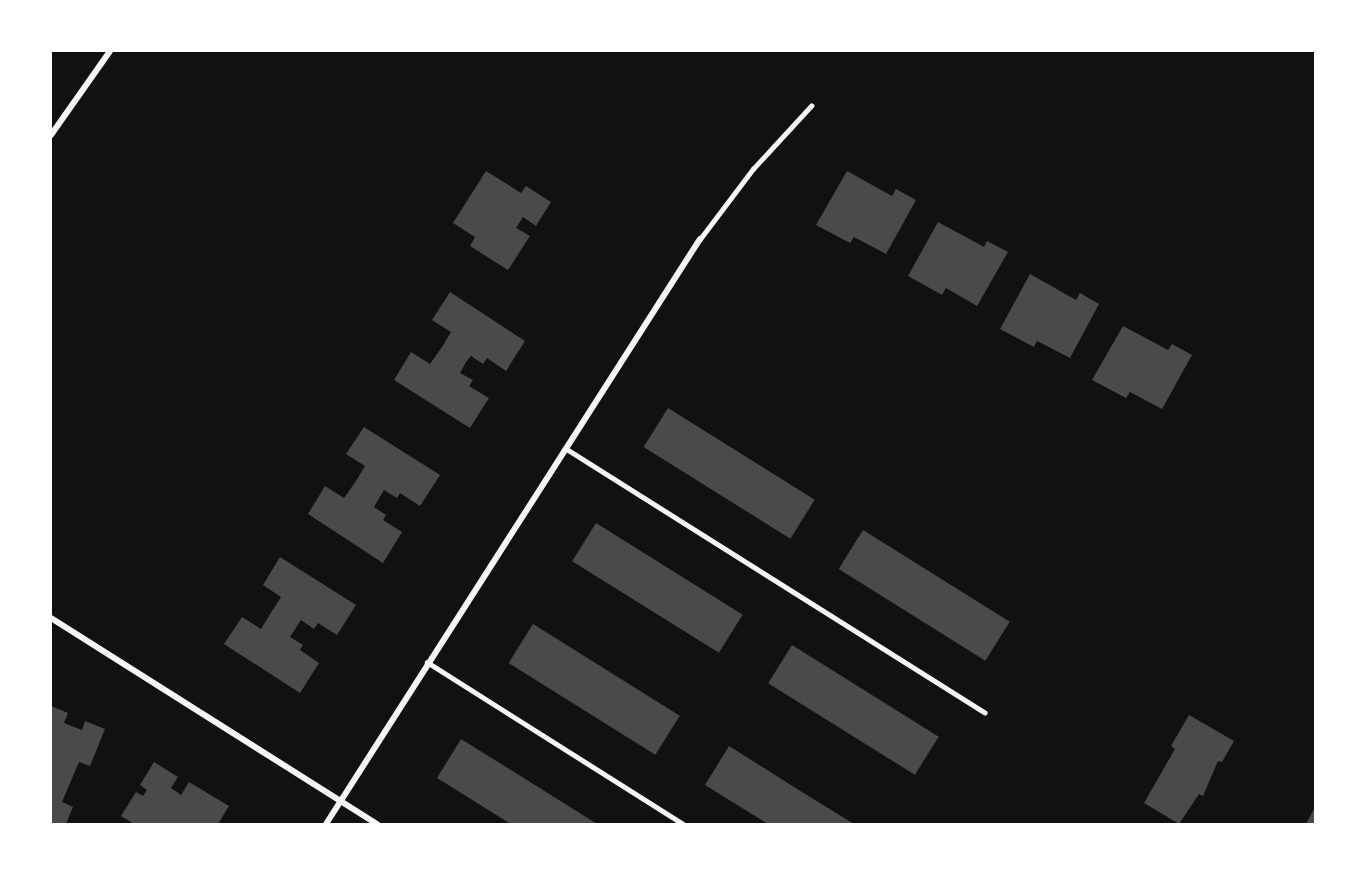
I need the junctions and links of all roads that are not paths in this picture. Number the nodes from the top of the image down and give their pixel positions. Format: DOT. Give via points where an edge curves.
graph roads {
  1 [pos="110,51"];
  2 [pos="811,106"];
  3 [pos="51,135"];
  4 [pos="700,239"];
  5 [pos="565,448"];
  6 [pos="51,618"];
  7 [pos="427,662"];
  8 [pos="984,712"];
  9 [pos="340,801"];
  10 [pos="326,824"];
  11 [pos="377,824"];
  12 [pos="683,824"];
  1 -- 3 [label="street"];
  2 -- 4 [label="lane" via="753,168"];
  4 -- 5 [label="street"];
  5 -- 7 [label="street"];
  5 -- 8 [label="lane"];
  6 -- 9 [label="street"];
  7 -- 9 [label="street"];
  7 -- 12 [label="lane"];
  9 -- 10 [label="street"];
  9 -- 11 [label="street"];
}
